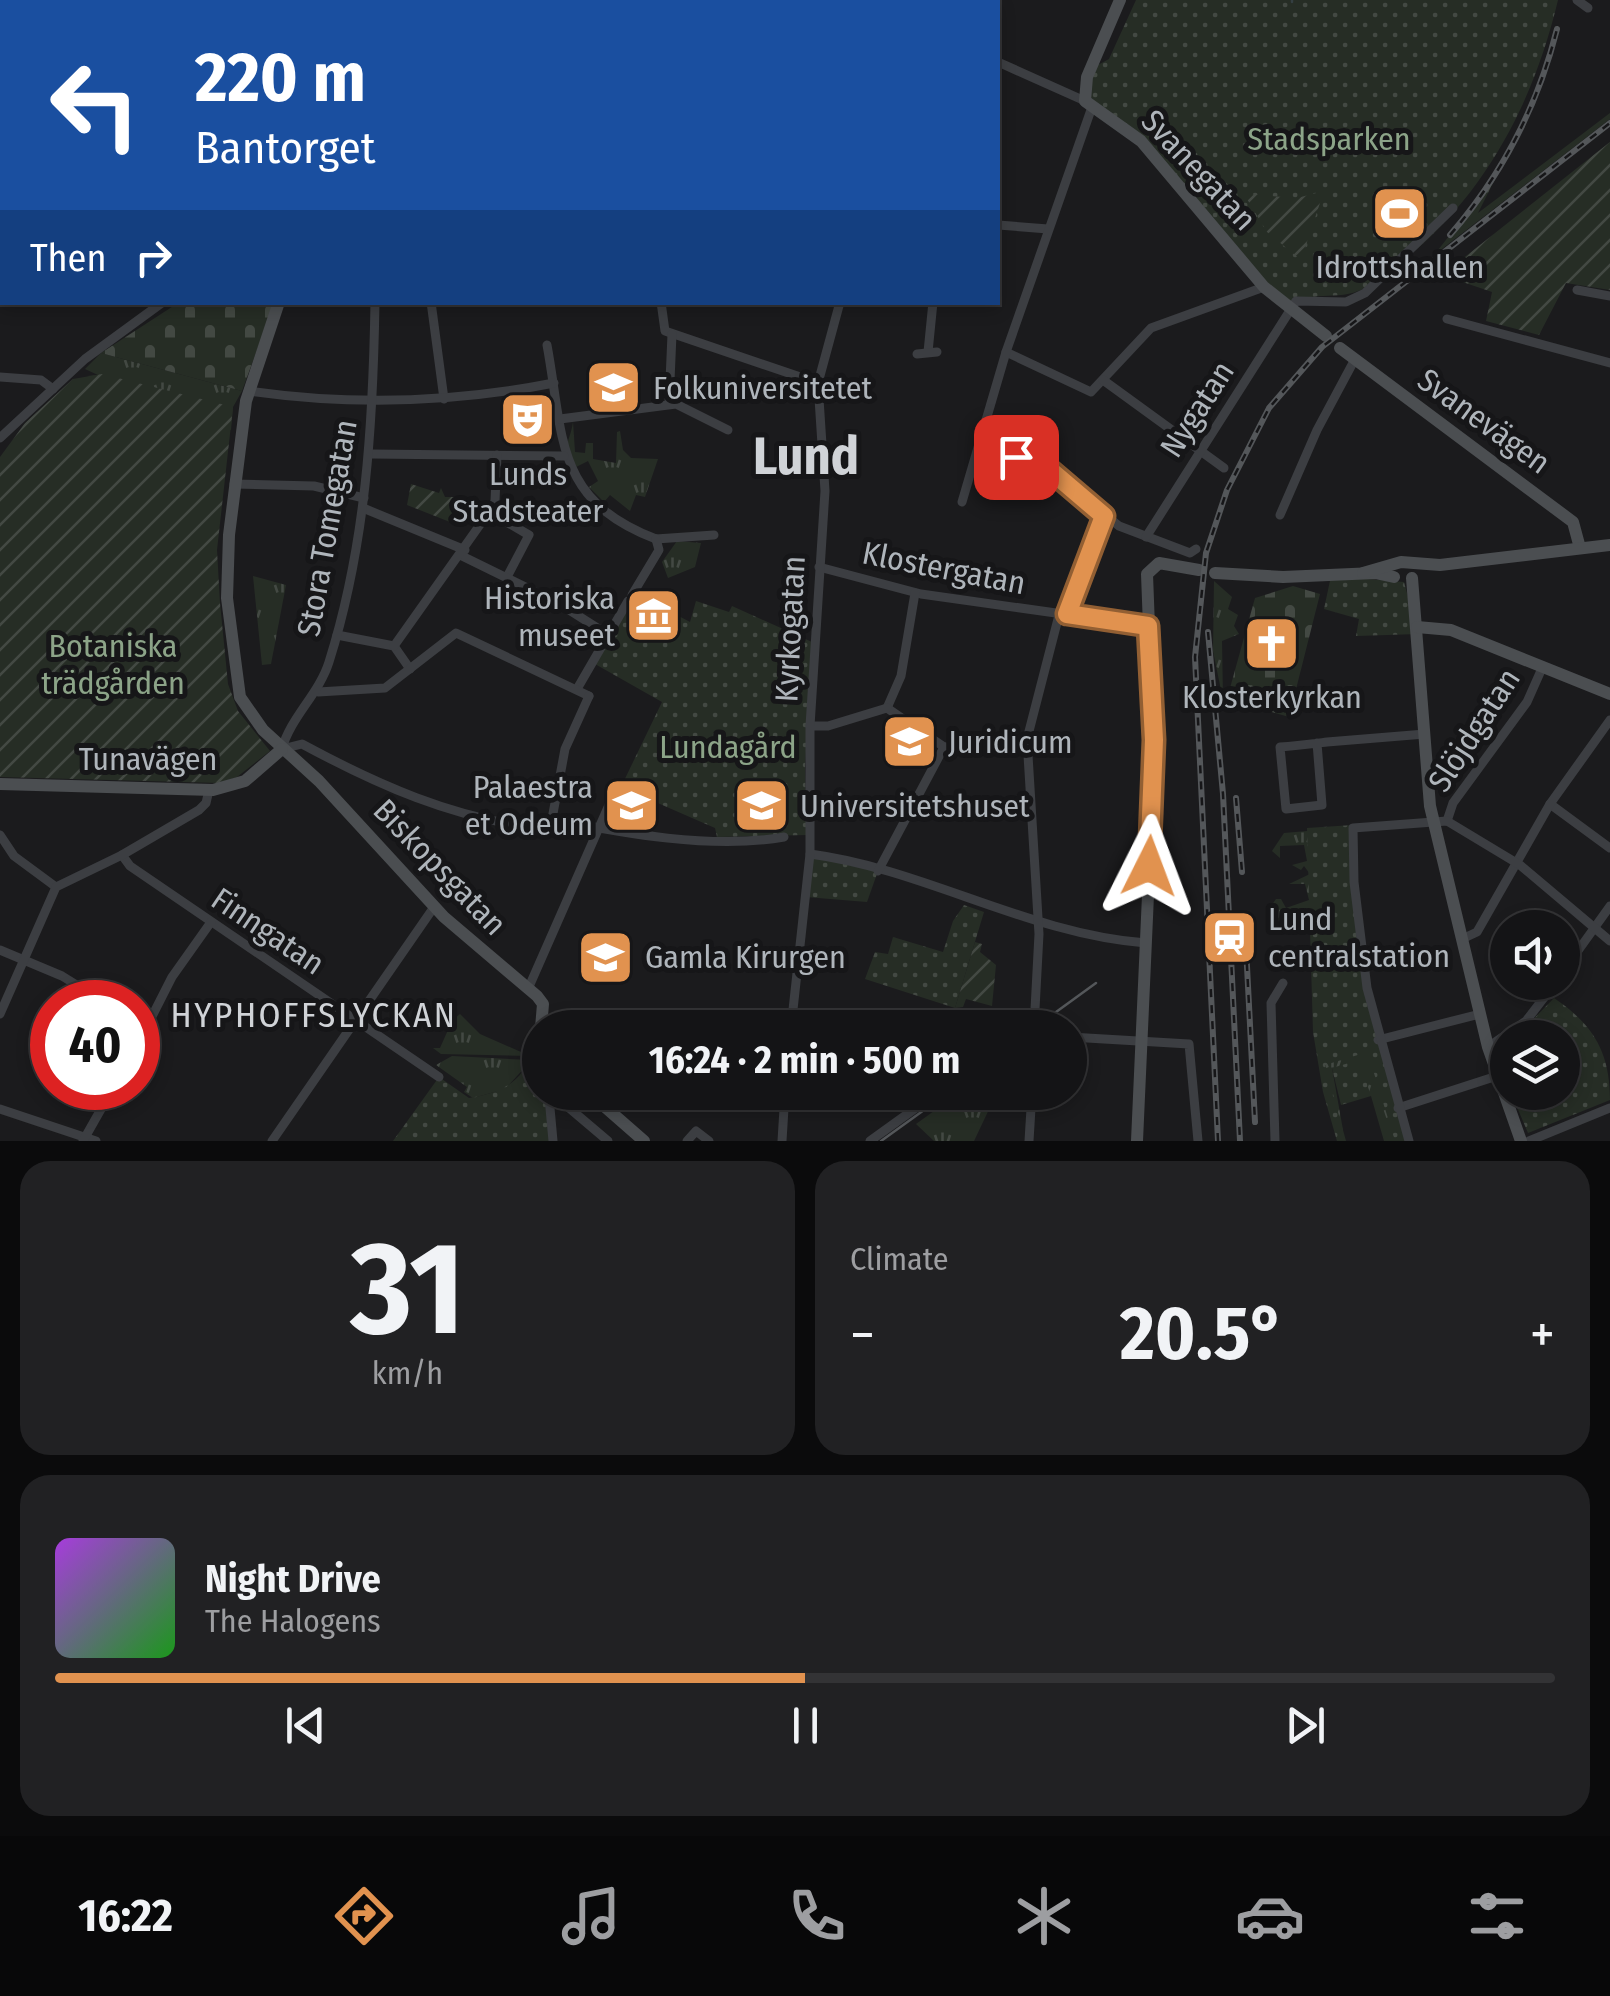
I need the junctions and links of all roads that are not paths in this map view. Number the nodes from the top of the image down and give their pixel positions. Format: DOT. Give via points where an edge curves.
graph roads {
  1 [pos="1120,0"];
  2 [pos="1578,0"];
  3 [pos="1588,8"];
  4 [pos="1000,63"];
  5 [pos="1089,104"];
  6 [pos="1452,208"];
  7 [pos="1000,225"];
  8 [pos="1048,229"];
  9 [pos="1264,287"];
  10 [pos="1577,290"];
  11 [pos="1610,296"];
  12 [pos="159,305"];
  13 [pos="278,305"];
  14 [pos="376,305"];
  15 [pos="432,305"];
  16 [pos="662,305"];
  17 [pos="839,305"];
  18 [pos="933,305"];
  19 [pos="1291,309"];
  20 [pos="1447,319"];
  21 [pos="672,334"];
  22 [pos="1326,336"];
  23 [pos="547,345"];
  24 [pos="1340,348"];
  25 [pos="1006,352"];
  26 [pos="916,354"];
  27 [pos="1355,359"];
  28 [pos="1610,363"];
  29 [pos="0,377"];
  30 [pos="1103,380"];
  31 [pos="554,383"];
  32 [pos="818,384"];
  33 [pos="53,389"];
  34 [pos="253,391"];
  35 [pos="444,400"];
  36 [pos="374,402"];
  37 [pos="669,404"];
  38 [pos="560,419"];
  39 [pos="728,430"];
  40 [pos="0,438"];
  41 [pos="978,443"];
  42 [pos="1201,450"];
  43 [pos="371,454"];
  44 [pos="497,455"];
  45 [pos="564,456"];
  46 [pos="1224,468"];
  47 [pos="234,484"];
  48 [pos="962,502"];
  49 [pos="363,503"];
  50 [pos="489,512"];
  51 [pos="1280,515"];
  52 [pos="1104,516"];
  53 [pos="714,535"];
  54 [pos="1146,537"];
  55 [pos="656,538"];
  56 [pos="1610,545"];
  57 [pos="1580,548"];
  58 [pos="1196,550"];
  59 [pos="464,553"];
  60 [pos="820,566"];
  61 [pos="1199,570"];
  62 [pos="1216,573"];
  63 [pos="1404,573"];
  64 [pos="507,577"];
  65 [pos="915,592"];
  66 [pos="1063,614"];
  67 [pos="1148,626"];
  68 [pos="1417,627"];
  69 [pos="607,634"];
  70 [pos="337,635"];
  71 [pos="394,646"];
  72 [pos="1543,666"];
  73 [pos="410,669"];
  74 [pos="585,671"];
  75 [pos="577,689"];
  76 [pos="318,692"];
  77 [pos="1610,694"];
  78 [pos="590,696"];
  79 [pos="887,708"];
  80 [pos="1610,720"];
  81 [pos="810,726"];
  82 [pos="1425,734"];
  83 [pos="1317,743"];
  84 [pos="944,748"];
  85 [pos="282,750"];
  86 [pos="1026,750"];
  87 [pos="0,784"];
  88 [pos="209,790"];
  89 [pos="616,790"];
  90 [pos="1550,804"];
  91 [pos="552,819"];
  92 [pos="1440,821"];
  93 [pos="598,830"];
  94 [pos="0,835"];
  95 [pos="784,837"];
  96 [pos="1610,848"];
  97 [pos="810,854"];
  98 [pos="122,856"];
  99 [pos="1515,862"];
  100 [pos="878,871"];
  101 [pos="56,887"];
  102 [pos="434,906"];
  103 [pos="1610,906"];
  104 [pos="211,922"];
  105 [pos="1038,922"];
  106 [pos="1595,928"];
  107 [pos="1462,939"];
  108 [pos="1610,941"];
  109 [pos="1146,943"];
  110 [pos="1580,949"];
  111 [pos="0,950"];
  112 [pos="22,959"];
  113 [pos="62,980"];
  114 [pos="1283,982"];
  115 [pos="528,990"];
  116 [pos="160,997"];
  117 [pos="1542,1000"];
  118 [pos="542,1010"];
  119 [pos="793,1010"];
  120 [pos="1035,1010"];
  121 [pos="0,1014"];
  122 [pos="1480,1014"];
  123 [pos="354,1020"];
  124 [pos="1087,1038"];
  125 [pos="1378,1040"];
  126 [pos="1141,1041"];
  127 [pos="1488,1047"];
  128 [pos="1490,1054"];
  129 [pos="439,1077"];
  130 [pos="1490,1078"];
  131 [pos="1398,1108"];
  132 [pos="1610,1108"];
  133 [pos="0,1109"];
  134 [pos="102,1110"];
  135 [pos="609,1110"];
  136 [pos="784,1110"];
  137 [pos="913,1110"];
  138 [pos="1031,1110"];
  139 [pos="1509,1110"];
  140 [pos="88,1140"];
  141 [pos="272,1141"];
  142 [pos="553,1141"];
  143 [pos="608,1141"];
  144 [pos="644,1141"];
  145 [pos="687,1141"];
  146 [pos="708,1141"];
  147 [pos="782,1141"];
  148 [pos="870,1141"];
  149 [pos="1029,1141"];
  150 [pos="1137,1141"];
  151 [pos="1198,1141"];
  152 [pos="1274,1141"];
  153 [pos="1409,1141"];
  154 [pos="1521,1141"];
  155 [pos="1529,1141"];
  1 -- 5 [label="street" via="1086,77"];
  2 -- 3 [label="street"];
  4 -- 5 [label="street, Svanegatan"];
  5 -- 8 [label="street"];
  5 -- 9 [label="street, Svanegatan" via="1141,141"];
  6 -- 19 [label="street" via="1364,293 1346,302 1299,300"];
  7 -- 8 [label="street"];
  8 -- 25 [label="street"];
  9 -- 19 [label="street, Svanegatan"];
  9 -- 30 [label="street" via="1150,328"];
  10 -- 11 [label="street"];
  12 -- 33 [label="street"];
  13 -- 34 [label="street, Biskopsgatan"];
  14 -- 36 [label="street, Stora Tomegatan"];
  15 -- 35 [label="street"];
  16 -- 21 [label="street" via="662,328"];
  17 -- 32 [label="street, Kyrkogatan"];
  18 -- 26 [label="street" via="932,352"];
  19 -- 22 [label="street"];
  19 -- 42 [label="street, Nygatan"];
  20 -- 28 [label="street"];
  21 -- 32 [label="street"];
  21 -- 37 [label="street"];
  23 -- 31 [label="street"];
  24 -- 27 [label="street, Svanevägen"];
  25 -- 30 [label="street" via="1089,392"];
  25 -- 41 [label="street"];
  27 -- 51 [label="street"];
  27 -- 57 [label="street, Svanevägen" via="1574,522"];
  29 -- 33 [label="street" via="42,380"];
  30 -- 42 [label="street"];
  31 -- 35 [label="street"];
  31 -- 38 [label="street"];
  32 -- 60 [label="street, Kyrkogatan" via="826,484"];
  33 -- 40 [label="street"];
  34 -- 36 [label="street"];
  34 -- 47 [label="street, Biskopsgatan"];
  35 -- 36 [label="street"];
  36 -- 43 [label="street, Stora Tomegatan"];
  37 -- 38 [label="street"];
  37 -- 39 [label="street"];
  38 -- 45 [label="street"];
  41 -- 48 [label="street"];
  41 -- 52 [label="street" via="1050,470"];
  42 -- 46 [label="street"];
  42 -- 54 [label="street, Nygatan"];
  43 -- 44 [label="street"];
  43 -- 49 [label="street, Stora Tomegatan"];
  44 -- 45 [label="street"];
  44 -- 50 [label="street"];
  45 -- 55 [label="street" via="597,504"];
  47 -- 49 [label="street" via="314,486"];
  47 -- 85 [label="street, Biskopsgatan" via="226,570 238,687 254,720"];
  49 -- 59 [label="street"];
  49 -- 70 [label="street, Stora Tomegatan"];
  50 -- 59 [label="street"];
  50 -- 64 [label="street" via="527,532"];
  52 -- 54 [label="street"];
  52 -- 66 [label="street"];
  53 -- 55 [label="street"];
  54 -- 58 [label="street"];
  55 -- 69 [label="street" via="659,550"];
  56 -- 57 [label="street"];
  57 -- 63 [label="street"];
  59 -- 64 [label="street"];
  59 -- 71 [label="street"];
  60 -- 65 [label="street, Klostergatan"];
  60 -- 81 [label="street, Kyrkogatan"];
  61 -- 67 [label="street" via="1154,565 1147,574"];
  62 -- 63 [label="street"];
  63 -- 68 [label="street"];
  64 -- 69 [label="street"];
  65 -- 66 [label="street, Klostergatan"];
  65 -- 79 [label="street" via="901,676"];
  66 -- 67 [label="street, Klostergatan"];
  66 -- 86 [label="street"];
  67 -- 109 [label="street" via="1154,760"];
  68 -- 72 [label="street" via="1446,629"];
  68 -- 82 [label="street"];
  69 -- 74 [label="street"];
  70 -- 71 [label="street"];
  70 -- 76 [label="street, Stora Tomegatan"];
  71 -- 73 [label="street"];
  72 -- 77 [label="street"];
  72 -- 92 [label="street, Slöjdgatan" via="1527,702"];
  73 -- 75 [label="street" via="456,634"];
  73 -- 76 [label="street" via="378,690"];
  74 -- 75 [label="street"];
  74 -- 78 [label="street"];
  75 -- 78 [label="street"];
  76 -- 85 [label="street, Stora Tomegatan"];
  78 -- 91 [label="street" via="565,749"];
  79 -- 81 [label="street"];
  79 -- 84 [label="street"];
  80 -- 90 [label="street"];
  81 -- 97 [label="street, Kyrkogatan"];
  82 -- 83 [label="street"];
  82 -- 92 [label="street"];
  83 -- 83 [label="street" via="1280,747 1286,809 1322,806"];
  84 -- 86 [label="street"];
  84 -- 100 [label="street"];
  85 -- 88 [label="street, Tunavägen" via="240,784"];
  85 -- 91 [label="street" via="302,744 364,777 474,819 538,828"];
  85 -- 102 [label="street, Biskopsgatan"];
  86 -- 105 [label="street"];
  87 -- 88 [label="street, Tunavägen"];
  88 -- 98 [label="street" via="203,807"];
  89 -- 93 [label="street"];
  90 -- 96 [label="street"];
  90 -- 99 [label="street"];
  91 -- 93 [label="street"];
  92 -- 99 [label="street"];
  92 -- 107 [label="street"];
  92 -- 125 [label="street" via="1354,827 1358,928"];
  93 -- 95 [label="street"];
  93 -- 115 [label="street"];
  94 -- 101 [label="street" via="14,856"];
  97 -- 100 [label="street"];
  97 -- 119 [label="street, Kyrkogatan"];
  98 -- 101 [label="street"];
  98 -- 104 [label="street, Finngatan"];
  99 -- 106 [label="street"];
  99 -- 107 [label="street" via="1477,932"];
  100 -- 105 [label="street"];
  101 -- 112 [label="street"];
  102 -- 115 [label="street, Biskopsgatan"];
  102 -- 123 [label="street"];
  103 -- 106 [label="street"];
  104 -- 116 [label="street"];
  104 -- 123 [label="street, Finngatan"];
  105 -- 109 [label="street" via="1092,938"];
  105 -- 120 [label="street"];
  106 -- 108 [label="street"];
  106 -- 110 [label="street"];
  107 -- 122 [label="street"];
  109 -- 126 [label="street"];
  111 -- 112 [label="street"];
  112 -- 113 [label="street"];
  112 -- 121 [label="street"];
  114 -- 152 [label="street" via="1270,1003"];
  115 -- 118 [label="street"];
  117 -- 127 [label="street" via="1526,1021"];
  122 -- 125 [label="street"];
  122 -- 127 [label="street"];
  123 -- 129 [label="street, Finngatan"];
  123 -- 141 [label="street"];
  124 -- 126 [label="street"];
  125 -- 131 [label="street"];
  126 -- 150 [label="street"];
  126 -- 151 [label="street" via="1190,1045"];
  127 -- 128 [label="street"];
  130 -- 131 [label="street"];
  131 -- 153 [label="street"];
  132 -- 155 [label="street"];
  133 -- 140 [label="street"];
  134 -- 140 [label="street"];
  135 -- 144 [label="street"];
  136 -- 147 [label="street"];
  137 -- 148 [label="street"];
  138 -- 149 [label="street"];
  139 -- 154 [label="street"];
  142 -- 143 [label="street" via="549,1097 555,1096"];
  145 -- 146 [label="street" via="696,1130"];
}
